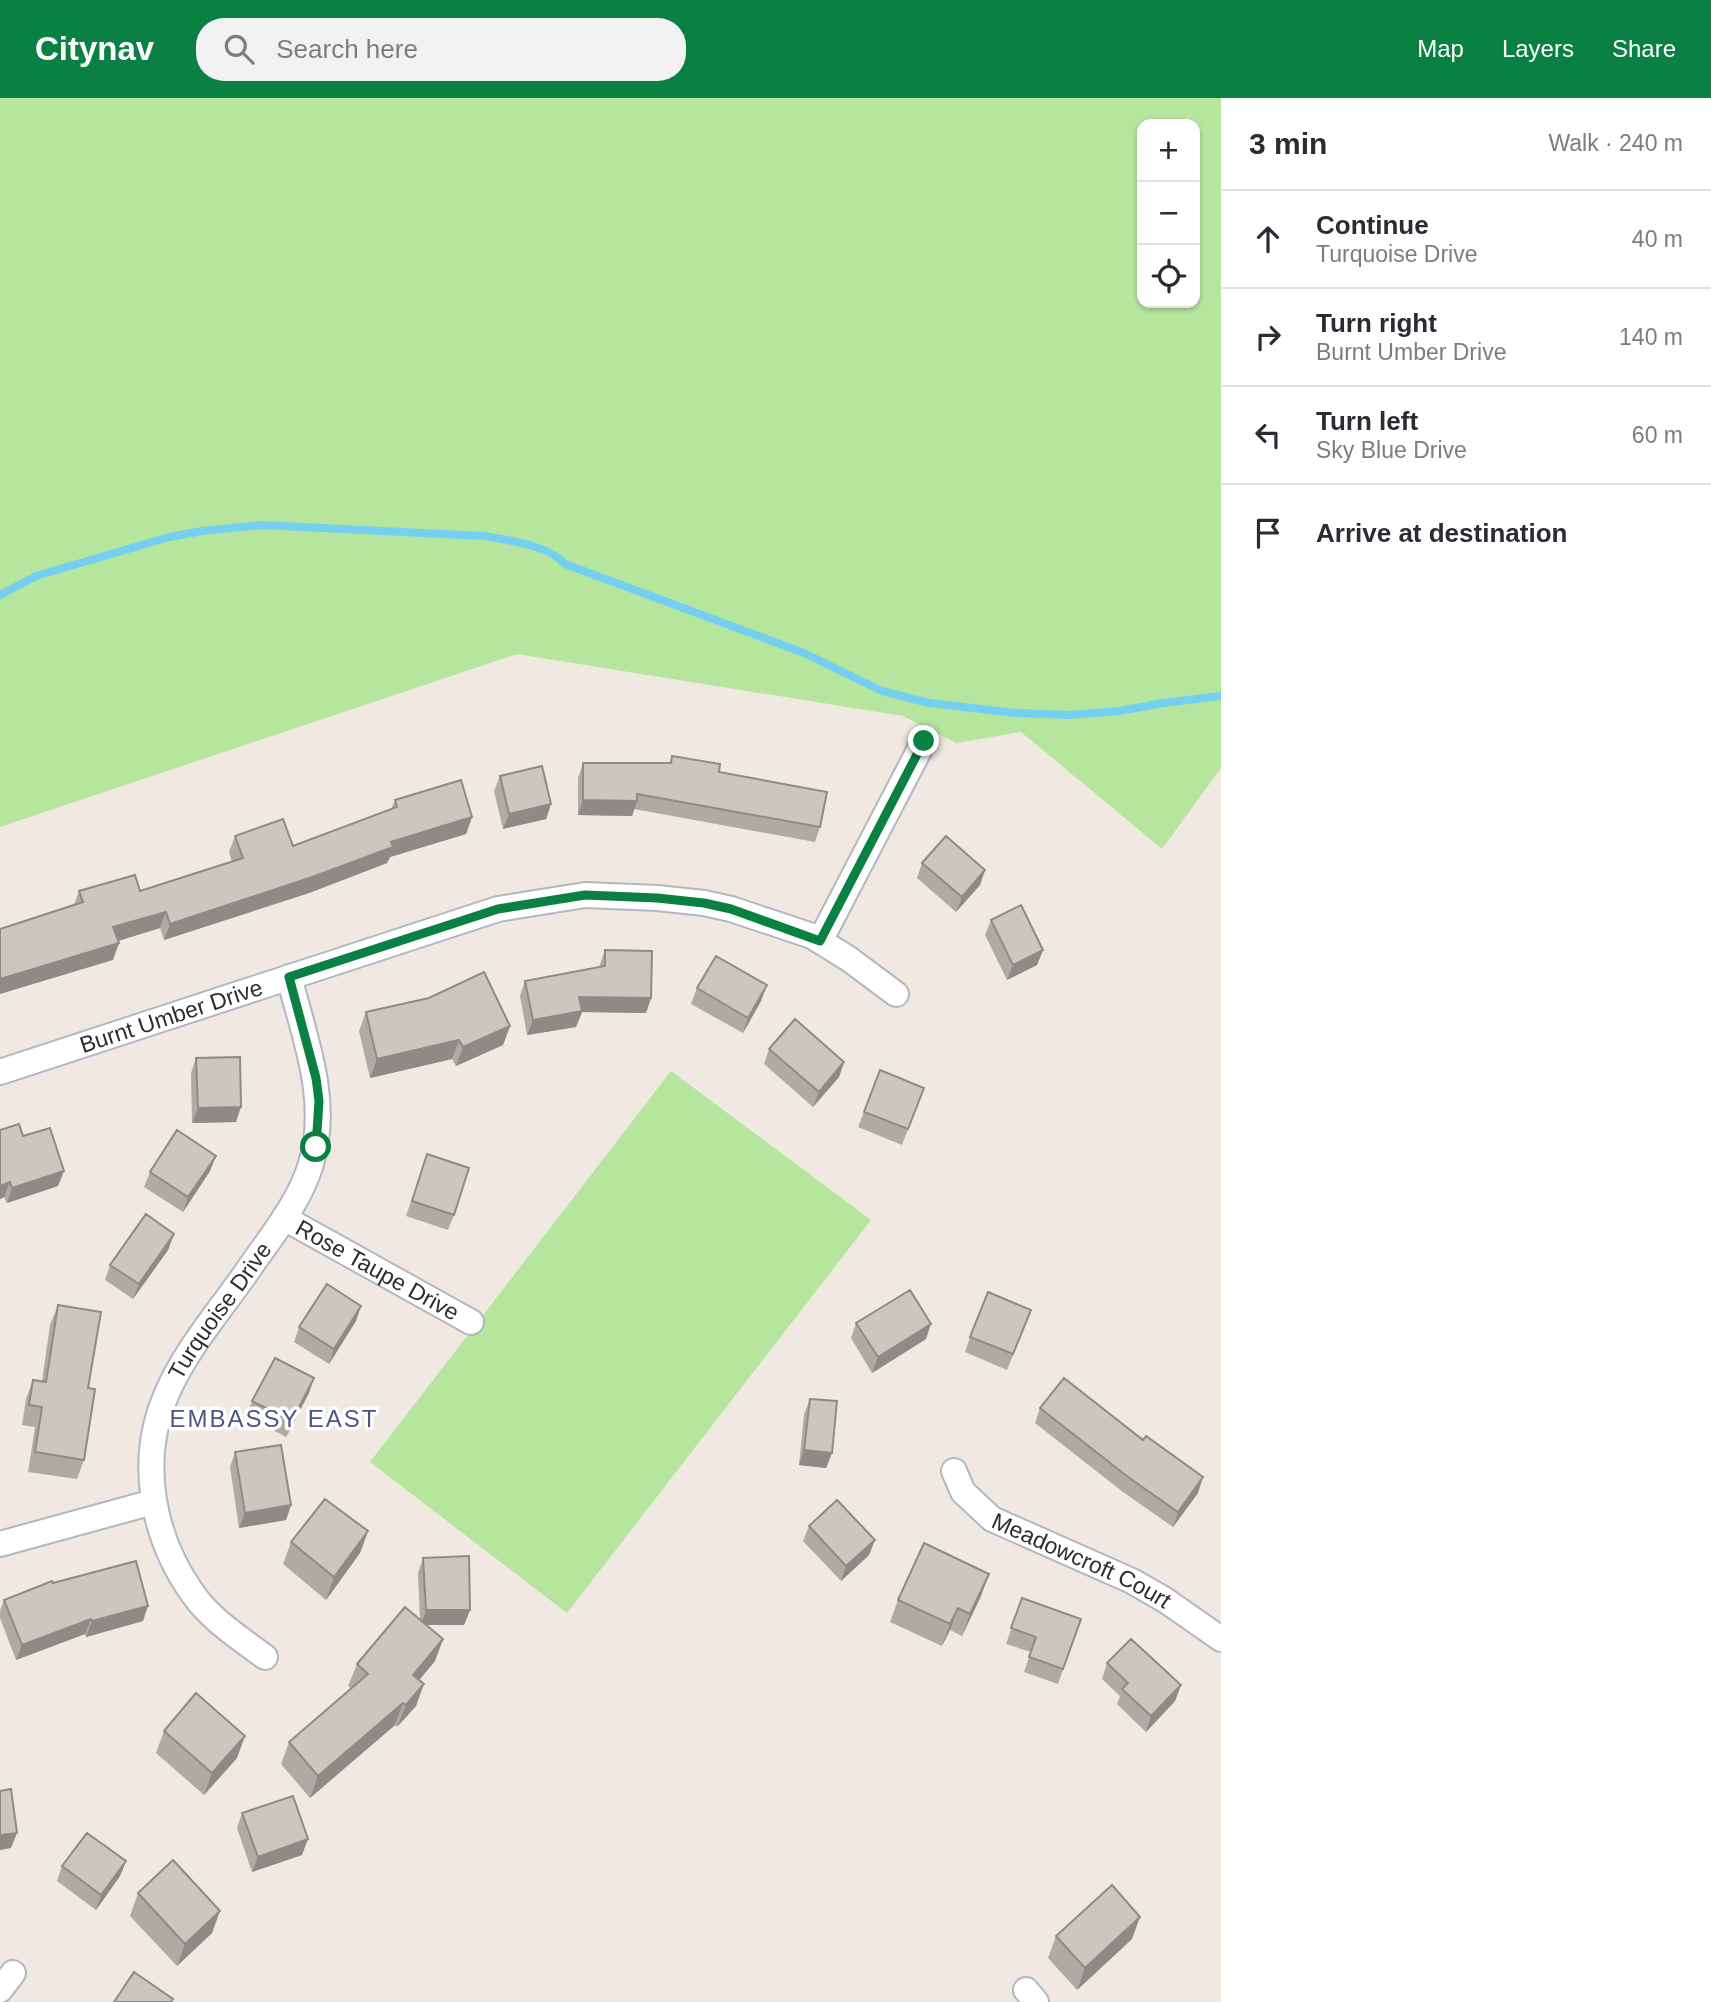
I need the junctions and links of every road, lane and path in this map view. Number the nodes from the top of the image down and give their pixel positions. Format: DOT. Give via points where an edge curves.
graph roads {
  1 [pos="924,741"];
  2 [pos="820,941"];
  3 [pos="289,977"];
  4 [pos="896,994"];
  5 [pos="0,1072"];
  6 [pos="284,1218"];
  7 [pos="471,1322"];
  8 [pos="954,1471"];
  9 [pos="153,1503"];
  10 [pos="0,1544"];
  11 [pos="1221,1639"];
  12 [pos="265,1657"];
  1 -- 2 [label="street"];
  2 -- 3 [label="street, Burnt Umber Drive" via="704,903 585,895 498,909"];
  2 -- 4 [label="street, Burnt Umber Drive"];
  3 -- 5 [label="street, Burnt Umber Drive"];
  3 -- 6 [label="street, Turquoise Drive" via="319,1101 311,1166"];
  6 -- 7 [label="street, Rose Taupe Drive"];
  6 -- 9 [label="street, Turquoise Drive" via="179,1369 164,1399 152,1456"];
  8 -- 11 [label="street, Meadowcroft Court" via="963,1492 992,1518 1132,1581"];
  9 -- 10 [label="street"];
  9 -- 12 [label="street, Turquoise Drive" via="164,1538 194,1595"];
}
